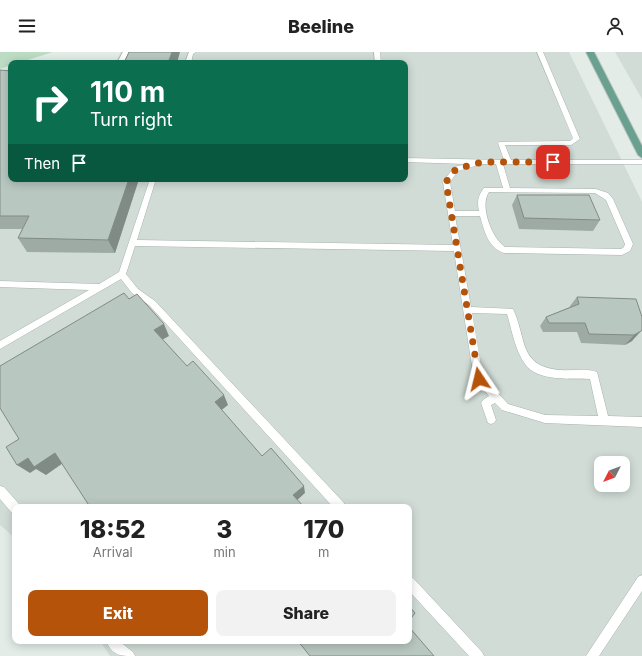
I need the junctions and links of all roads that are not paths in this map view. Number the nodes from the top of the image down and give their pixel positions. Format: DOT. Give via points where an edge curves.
graph roads {
  1 [pos="194,52"];
  2 [pos="540,52"];
  3 [pos="590,52"];
  4 [pos="189,60"];
  5 [pos="642,155"];
  6 [pos="408,160"];
  7 [pos="482,162"];
  8 [pos="499,162"];
  9 [pos="508,162"];
  10 [pos="642,162"];
  11 [pos="152,182"];
  12 [pos="507,190"];
  13 [pos="484,213"];
  14 [pos="452,214"];
  15 [pos="134,243"];
  16 [pos="457,248"];
  17 [pos="122,274"];
  18 [pos="0,284"];
  19 [pos="100,287"];
  20 [pos="468,310"];
  21 [pos="0,345"];
  22 [pos="495,397"];
  23 [pos="491,420"];
  24 [pos="604,421"];
  25 [pos="642,422"];
  26 [pos="0,491"];
  27 [pos="337,504"];
  28 [pos="12,505"];
  29 [pos="642,581"];
  30 [pos="412,585"];
  31 [pos="114,644"];
  32 [pos="129,656"];
  33 [pos="478,656"];
  34 [pos="592,656"];
  1 -- 4 [label="lane"];
  2 -- 9 [label="lane" via="577,139 571,143 501,143"];
  3 -- 5 [label="main road"];
  6 -- 7 [label="lane"];
  7 -- 8 [label="lane"];
  7 -- 14 [label="lane" via="456,169 446,182"];
  8 -- 9 [label="lane"];
  8 -- 12 [label="lane"];
  9 -- 10 [label="lane"];
  11 -- 15 [label="lane"];
  12 -- 13 [label="lane" via="487,190 481,202"];
  12 -- 13 [label="lane" via="596,191 605,195 629,244 627,249 622,252 504,250 492,241"];
  13 -- 14 [label="lane"];
  14 -- 16 [label="lane"];
  15 -- 16 [label="lane"];
  15 -- 17 [label="lane"];
  16 -- 20 [label="lane"];
  17 -- 19 [label="lane"];
  17 -- 27 [label="lane" via="135,291 152,303"];
  18 -- 19 [label="lane"];
  19 -- 21 [label="lane"];
  20 -- 22 [label="lane" via="479,379"];
  20 -- 24 [label="lane" via="510,311 530,365 549,373 594,375"];
  22 -- 23 [label="lane" via="486,403"];
  22 -- 24 [label="lane" via="505,407 545,419"];
  24 -- 25 [label="lane"];
  26 -- 28 [label="lane"];
  29 -- 34 [label="lane"];
  30 -- 33 [label="lane"];
  31 -- 32 [label="lane"];
}
